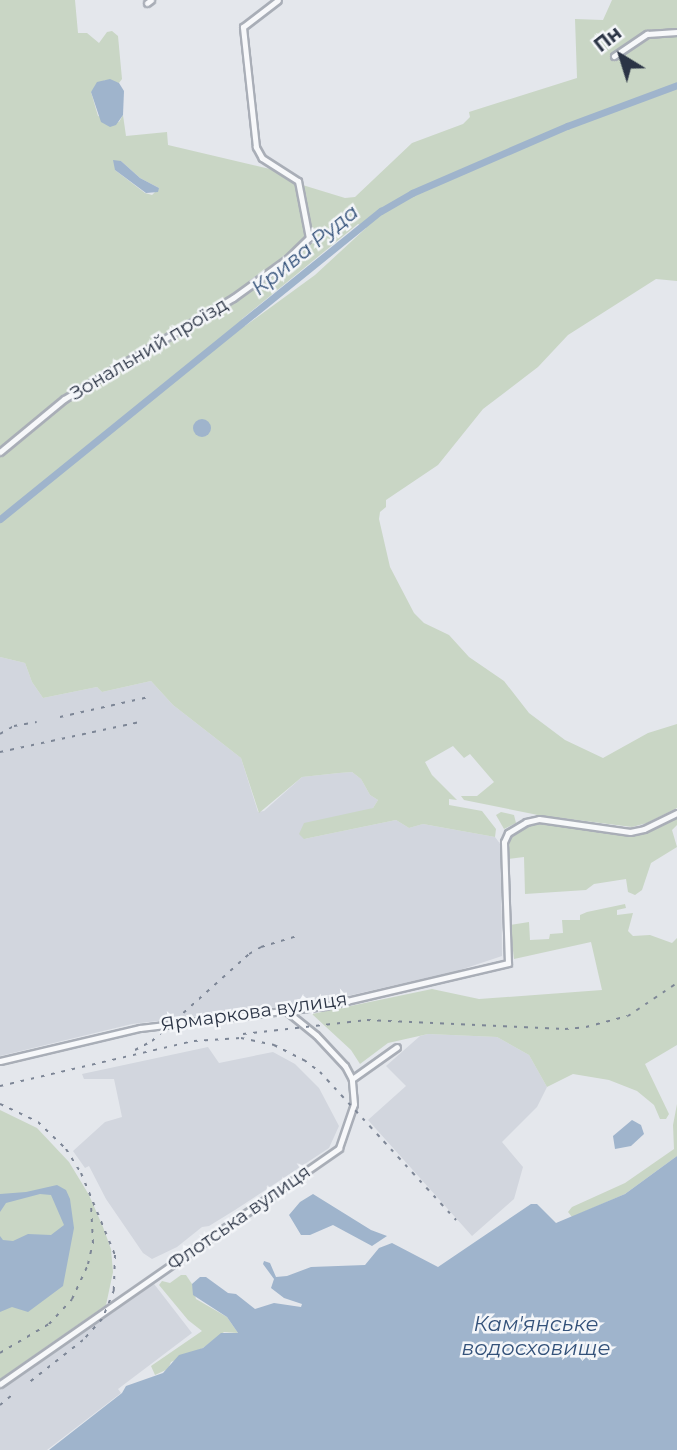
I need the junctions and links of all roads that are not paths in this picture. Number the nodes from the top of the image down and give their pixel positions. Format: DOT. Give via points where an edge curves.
graph roads {
  1 [pos="278,0"];
  2 [pos="677,32"];
  3 [pos="614,56"];
  4 [pos="0,452"];
  5 [pos="677,813"];
  6 [pos="286,1011"];
  7 [pos="397,1047"];
  8 [pos="0,1061"];
  9 [pos="352,1079"];
  10 [pos="0,1384"];
  1 -- 4 [label="street, Зональний проїзд" via="243,27 256,146 262,158 298,181 309,238 288,259 216,309 64,400"];
  2 -- 3 [label="street" via="647,33"];
  5 -- 6 [label="street, Ярмаркова вулиця" via="630,832 539,819 526,822 504,842 508,963"];
  6 -- 8 [label="street, Ярмаркова вулиця" via="140,1028"];
  6 -- 9 [label="street" via="316,1035"];
  7 -- 9 [label="street"];
  9 -- 10 [label="street, Флотська вулиця" via="354,1104 335,1151"];
}
